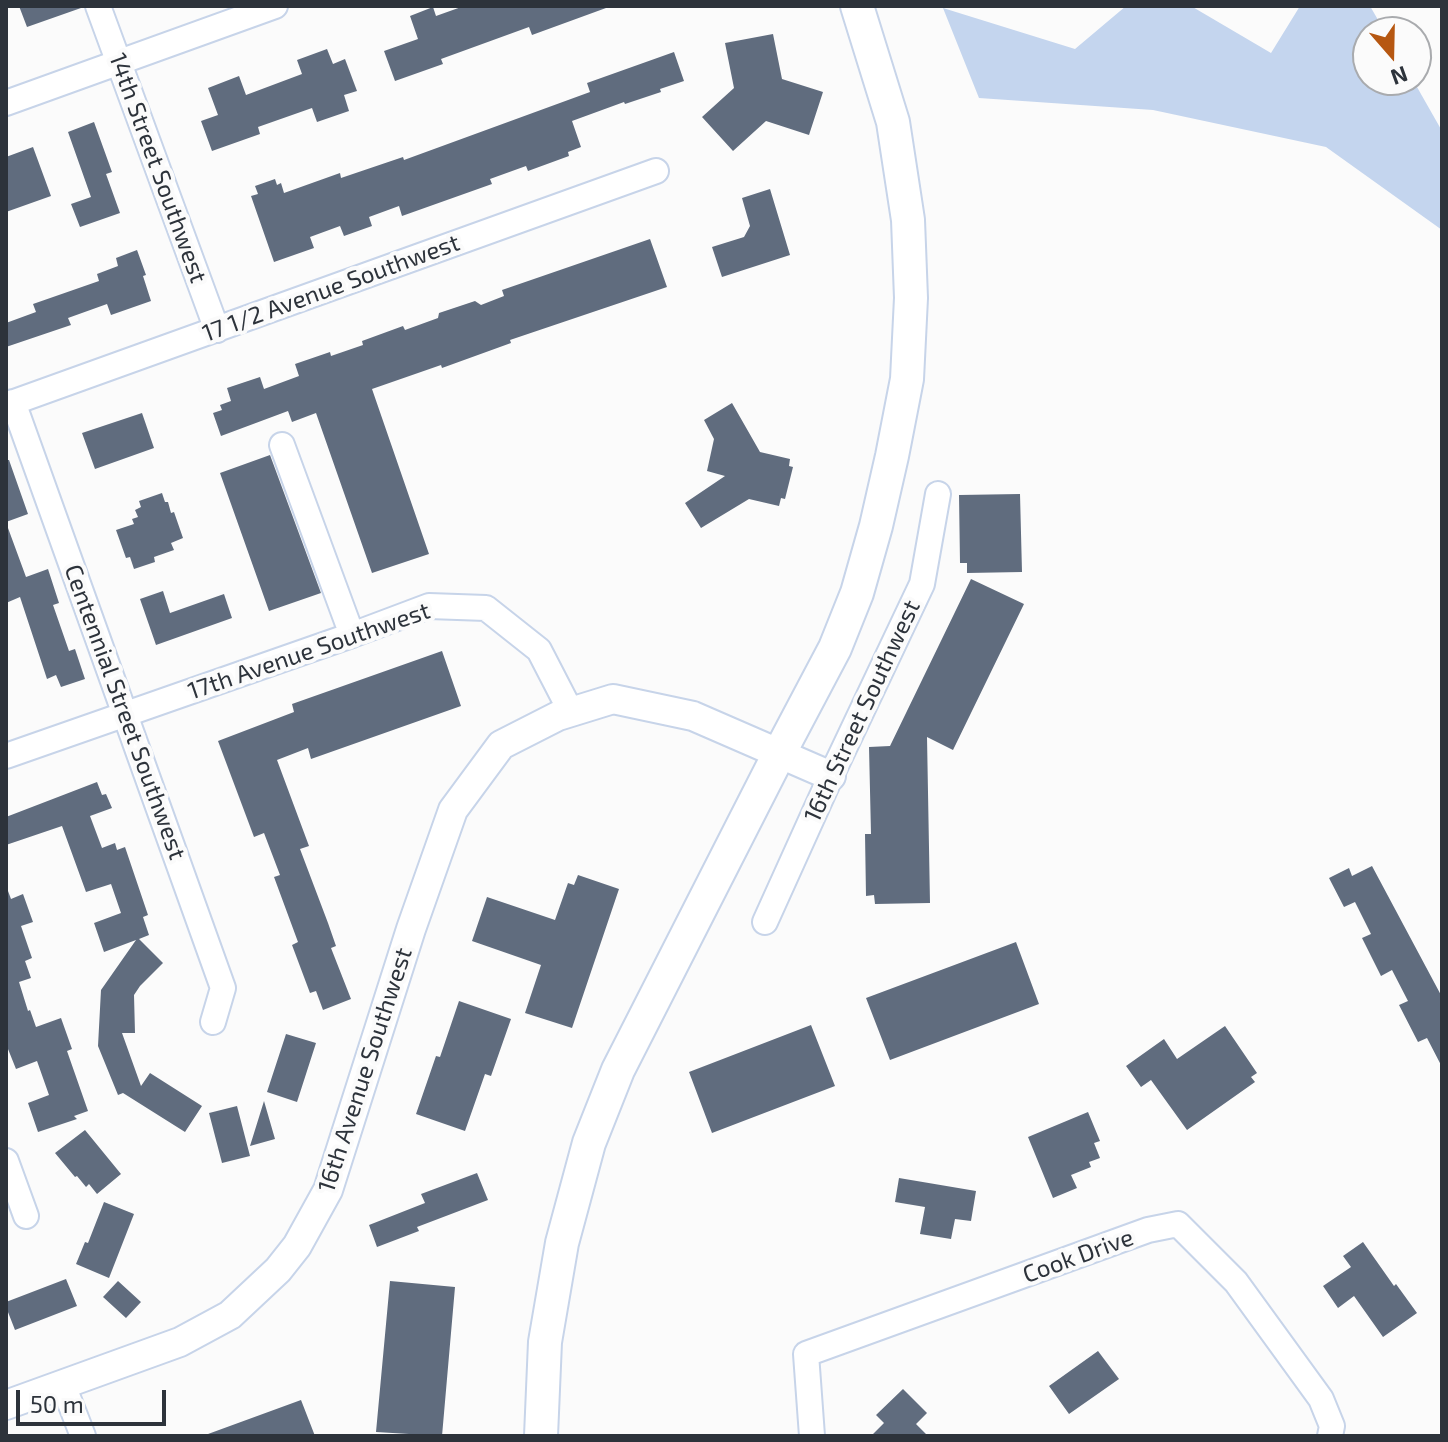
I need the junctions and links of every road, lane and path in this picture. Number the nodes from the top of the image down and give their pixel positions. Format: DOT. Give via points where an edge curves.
graph roads {
  1 [pos="98,6"];
  2 [pos="275,6"];
  3 [pos="857,6"];
  4 [pos="119,62"];
  5 [pos="6,103"];
  6 [pos="656,171"];
  7 [pos="217,330"];
  8 [pos="10,403"];
  9 [pos="282,445"];
  10 [pos="938,494"];
  11 [pos="352,635"];
  12 [pos="571,712"];
  13 [pos="124,714"];
  14 [pos="779,754"];
  15 [pos="6,756"];
  16 [pos="831,776"];
  17 [pos="765,922"];
  18 [pos="213,1022"];
  19 [pos="6,1161"];
  20 [pos="26,1216"];
  21 [pos="63,1385"];
  22 [pos="6,1405"];
  23 [pos="83,1436"];
  24 [pos="541,1436"];
  25 [pos="812,1436"];
  26 [pos="1330,1436"];
  1 -- 4 [label="street, 14th Street Southwest"];
  2 -- 4 [label="street"];
  3 -- 14 [label="main road" via="893,122 908,220 907,379 857,593 835,648"];
  4 -- 5 [label="street"];
  4 -- 7 [label="street, 14th Street Southwest"];
  6 -- 7 [label="street, 17 1/2 Avenue Southwest"];
  7 -- 8 [label="street, 17 1/2 Avenue Southwest"];
  8 -- 13 [label="street, Centennial Street Southwest"];
  9 -- 11 [label="street"];
  10 -- 16 [label="street, 16th Street Southwest" via="922,584"];
  11 -- 12 [label="street, 17th Avenue Southwest" via="429,606 486,608 539,650"];
  11 -- 13 [label="street, 17th Avenue Southwest"];
  12 -- 14 [label="street, 16th Avenue Southwest" via="613,699 693,716"];
  12 -- 21 [label="street, 16th Avenue Southwest" via="501,745 453,810 328,1190 297,1246 230,1315 180,1342"];
  13 -- 15 [label="street, 17th Avenue Southwest"];
  13 -- 18 [label="street, Centennial Street Southwest" via="223,988"];
  14 -- 16 [label="street, 16th Avenue Southwest"];
  14 -- 24 [label="main road" via="618,1070 589,1143 562,1243 545,1342"];
  16 -- 17 [label="street, 16th Street Southwest"];
  19 -- 20 [label="street"];
  21 -- 22 [label="street, 16th Avenue Southwest"];
  21 -- 23 [label="street"];
  25 -- 26 [label="street, Cook Drive" via="806,1354 1148,1230 1178,1224 1236,1282 1321,1399 1332,1426"];
}
